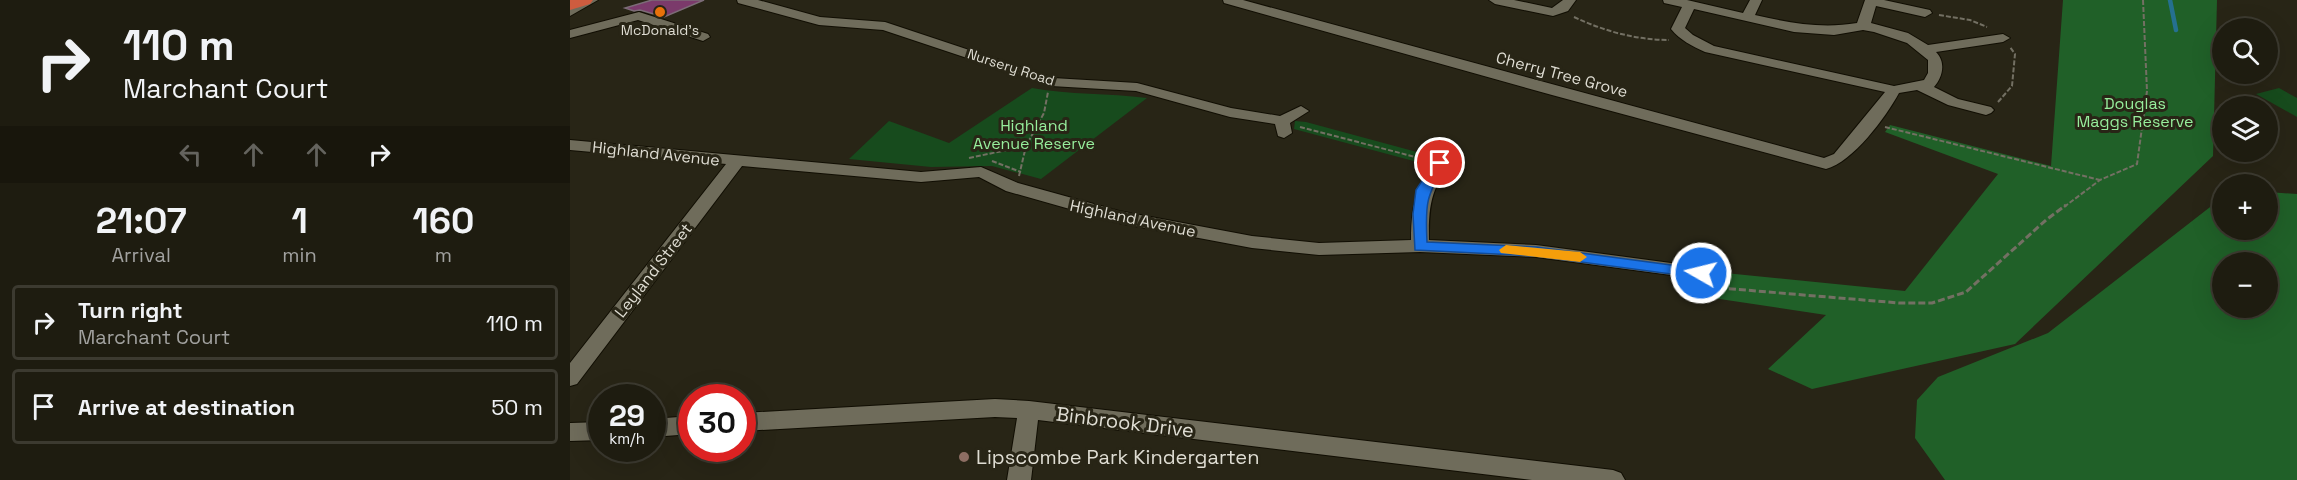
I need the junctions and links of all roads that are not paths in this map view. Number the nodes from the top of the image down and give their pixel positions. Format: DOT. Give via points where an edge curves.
graph roads {
  1 [pos="583,0"];
  2 [pos="592,0"];
  3 [pos="743,0"];
  4 [pos="1229,0"];
  5 [pos="1495,0"];
  6 [pos="1669,0"];
  7 [pos="1756,0"];
  8 [pos="1871,0"];
  9 [pos="570,4"];
  10 [pos="1566,4"];
  11 [pos="1689,5"];
  12 [pos="570,12"];
  13 [pos="1925,13"];
  14 [pos="1747,18"];
  15 [pos="1863,27"];
  16 [pos="573,35"];
  17 [pos="2003,38"];
  18 [pos="698,39"];
  19 [pos="1927,49"];
  20 [pos="1921,86"];
  21 [pos="1894,90"];
  22 [pos="1986,110"];
  23 [pos="1301,111"];
  24 [pos="570,145"];
  25 [pos="1445,157"];
  26 [pos="736,161"];
  27 [pos="1420,246"];
  28 [pos="1702,273"];
  29 [pos="570,378"];
  30 [pos="1029,410"];
  31 [pos="756,421"];
  32 [pos="588,431"];
  33 [pos="570,432"];
  34 [pos="1455,471"];
  35 [pos="1018,480"];
  36 [pos="1613,480"];
  1 -- 9 [label="highway"];
  2 -- 12 [label="street"];
  3 -- 23 [label="street, Nursery Road" via="819,21 885,26 1051,82 1137,87 1283,127"];
  4 -- 21 [label="street, Cherry Tree Grove" via="1826,164 1840,157"];
  5 -- 10 [label="street" via="1553,12"];
  6 -- 11 [label="street"];
  7 -- 14 [label="street"];
  8 -- 13 [label="street"];
  8 -- 15 [label="street"];
  11 -- 14 [label="street"];
  11 -- 21 [label="street" via="1678,29 1710,49"];
  14 -- 15 [label="street" via="1794,28 1834,31"];
  15 -- 19 [label="street" via="1899,33"];
  16 -- 18 [label="street" via="639,16 671,26 668,31"];
  17 -- 19 [label="street"];
  19 -- 20 [label="street" via="1935,59 1935,74 1930,83"];
  20 -- 21 [label="street"];
  20 -- 22 [label="street" via="1953,102"];
  24 -- 26 [label="street, Highland Avenue"];
  25 -- 27 [label="street" via="1423,190"];
  26 -- 27 [label="street, Highland Avenue" via="921,177 981,172 1017,180 1119,217 1252,242 1319,249"];
  26 -- 29 [label="street, Leyland Street"];
  27 -- 28 [label="street, Highland Avenue" via="1536,251"];
  30 -- 31 [label="street, Binbrook Drive" via="995,408"];
  30 -- 34 [label="street, Binbrook Drive"];
  30 -- 35 [label="street"];
  32 -- 33 [label="street"];
  34 -- 36 [label="street, Binbrook Drive"];
}
